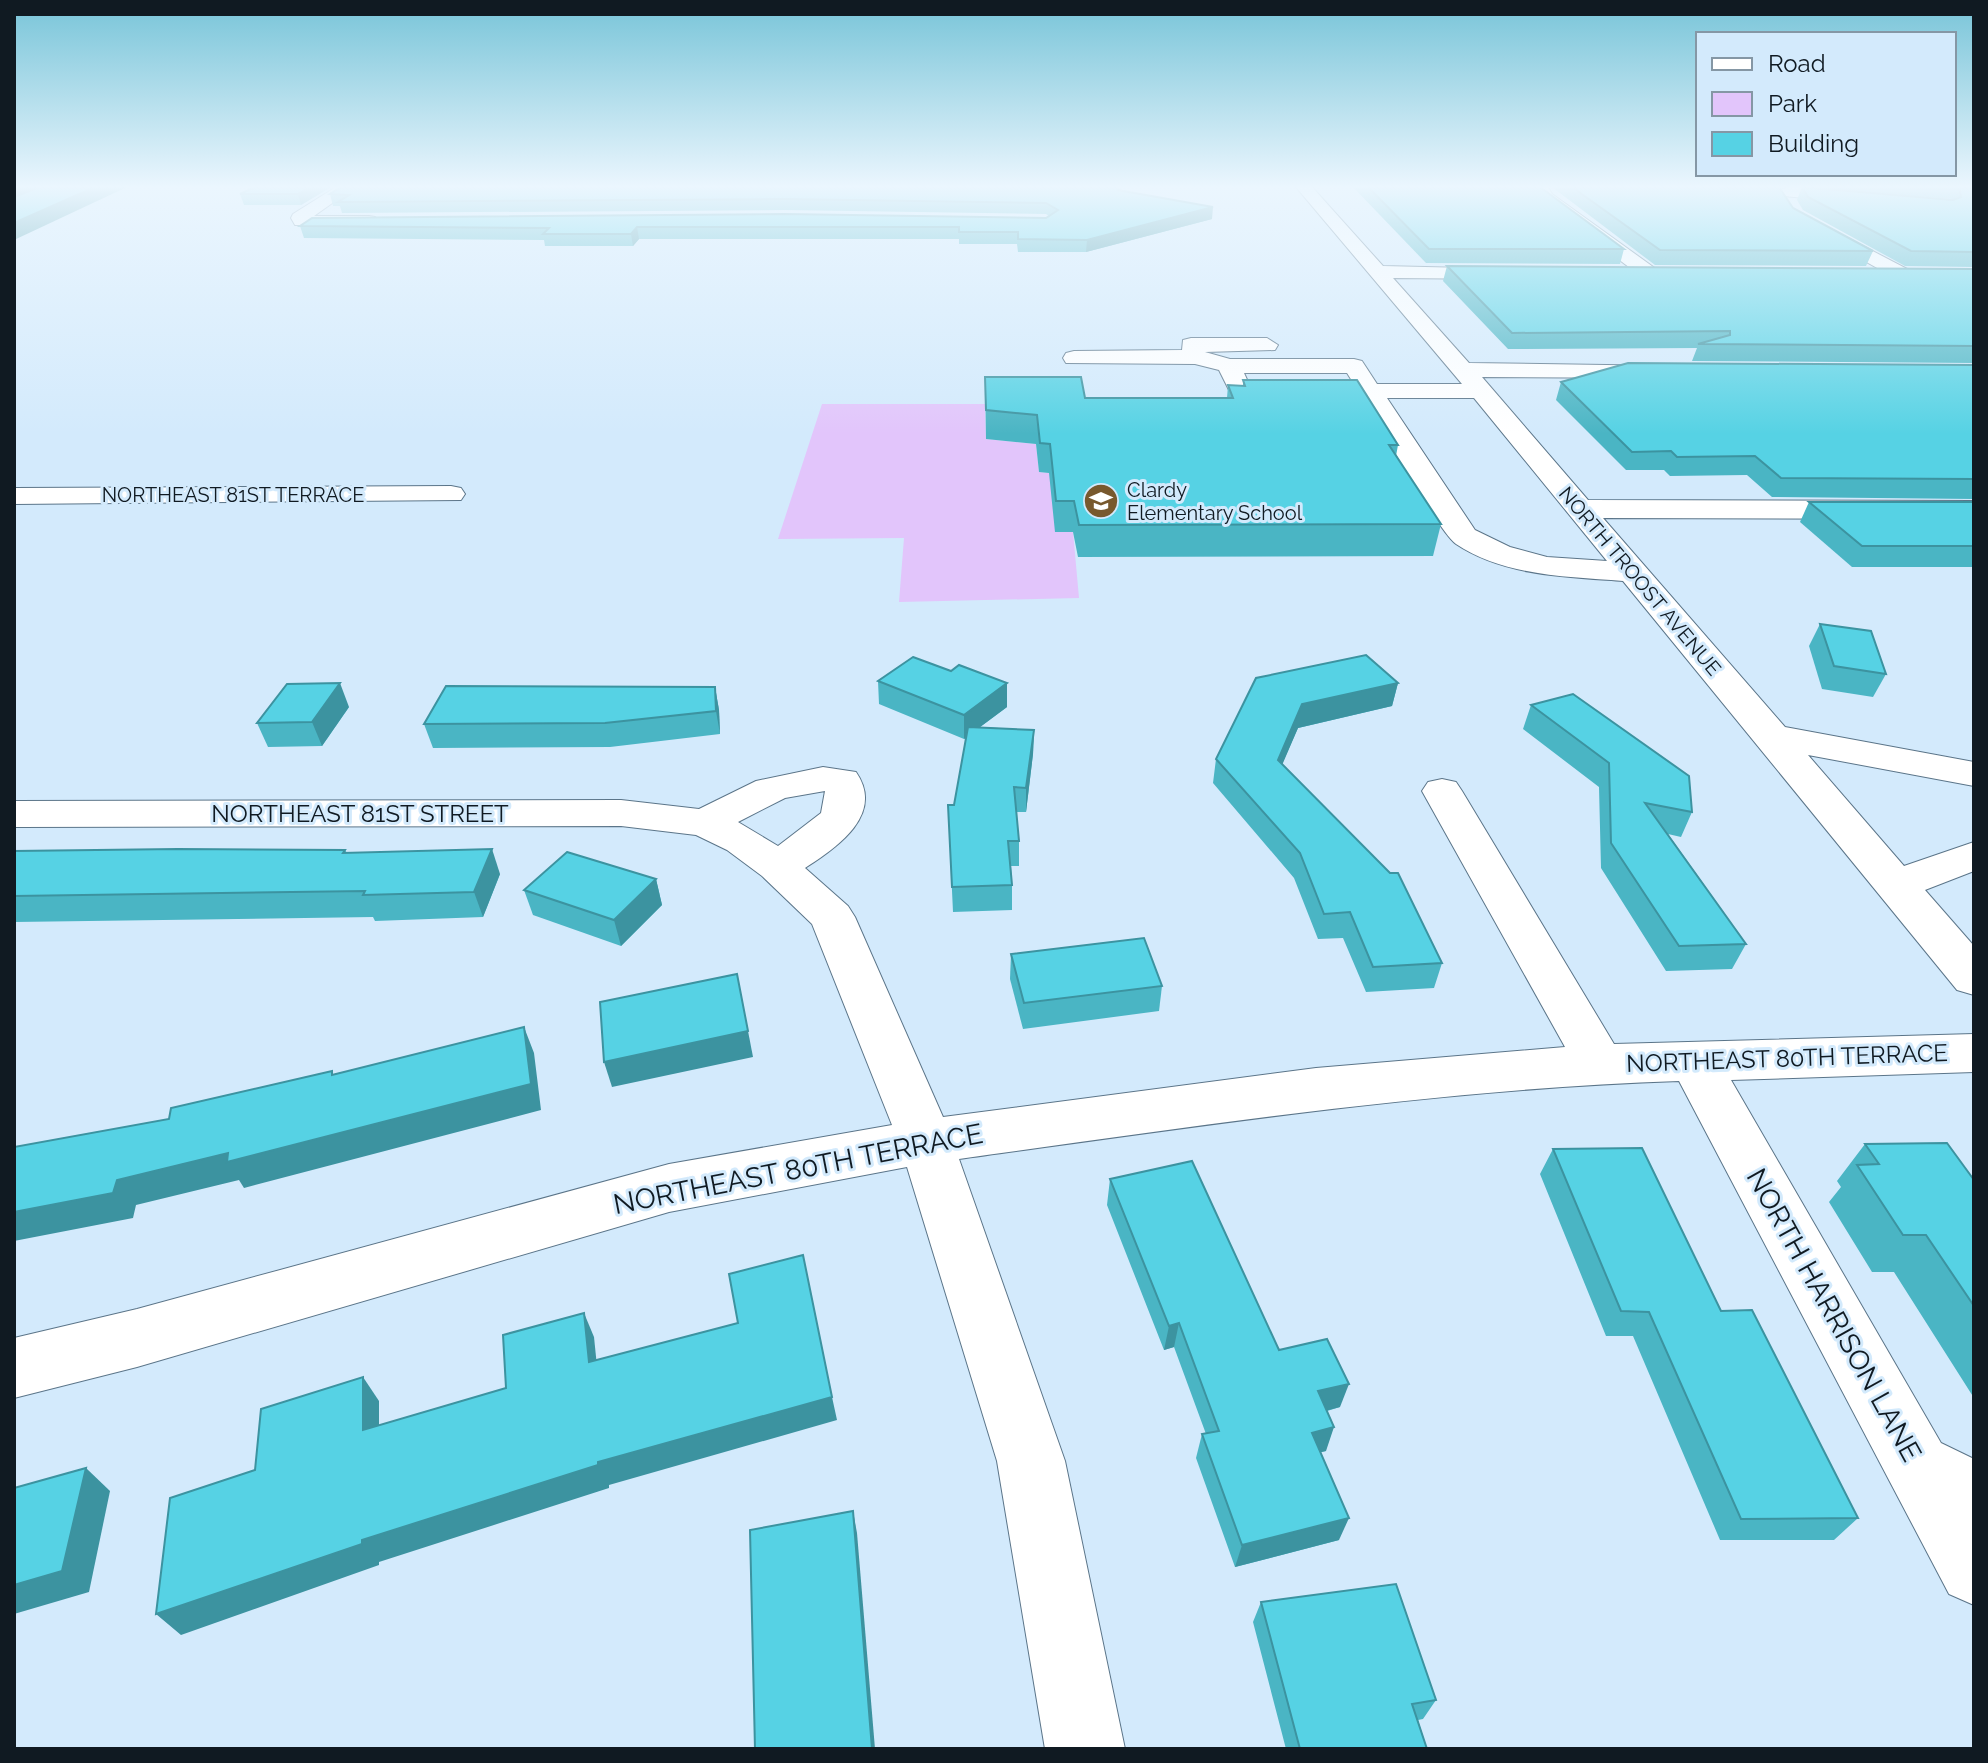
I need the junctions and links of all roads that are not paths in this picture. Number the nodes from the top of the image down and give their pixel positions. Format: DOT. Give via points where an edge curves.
graph roads {
  1 [pos="1375,269"];
  2 [pos="1652,269"];
  3 [pos="1900,269"];
  4 [pos="1377,272"];
  5 [pos="1529,273"];
  6 [pos="1619,273"];
  7 [pos="1855,274"];
  8 [pos="1194,351"];
  9 [pos="1074,358"];
  10 [pos="1229,366"];
  11 [pos="1354,366"];
  12 [pos="1686,371"];
  13 [pos="1472,380"];
  14 [pos="1370,391"];
  15 [pos="451,494"];
  16 [pos="14,496"];
  17 [pos="1578,509"];
  18 [pos="1974,510"];
  19 [pos="1632,572"];
  20 [pos="1770,736"];
  21 [pos="1974,774"];
  22 [pos="1442,791"];
  23 [pos="14,814"];
  24 [pos="705,823"];
  25 [pos="1974,856"];
  26 [pos="777,866"];
  27 [pos="1895,885"];
  28 [pos="1974,978"];
  29 [pos="1974,1053"];
  30 [pos="1694,1061"];
  31 [pos="1600,1064"];
  32 [pos="926,1141"];
  33 [pos="14,1368"];
  34 [pos="1946,1481"];
  35 [pos="1974,1569"];
  36 [pos="1085,1749"];
  1 -- 4 [label="street, NORTH TROOST AVENUE"];
  2 -- 6 [label="street" via="1657,273"];
  3 -- 7 [label="street" via="1909,274"];
  4 -- 5 [label="street"];
  4 -- 13 [label="street, NORTH TROOST AVENUE"];
  8 -- 9 [label="street"];
  8 -- 10 [label="street"];
  8 -- 11 [label="street" via="1339,344"];
  10 -- 11 [label="street"];
  10 -- 14 [label="street" via="1240,391"];
  11 -- 14 [label="street"];
  12 -- 13 [label="street"];
  13 -- 14 [label="street"];
  13 -- 17 [label="street, NORTH TROOST AVENUE"];
  14 -- 19 [label="street" via="1464,536 1546,566"];
  15 -- 16 [label="street, NORTHEAST 81ST TERRACE"];
  17 -- 18 [label="street"];
  17 -- 19 [label="street, NORTH TROOST AVENUE"];
  19 -- 20 [label="street, NORTH TROOST AVENUE"];
  20 -- 21 [label="street"];
  20 -- 27 [label="street, NORTH TROOST AVENUE"];
  22 -- 31 [label="street, NORTHEAST 80TH TERRACE"];
  23 -- 24 [label="street, NORTHEAST 81ST STREET" via="621,813"];
  24 -- 26 [label="street, NORTHEAST 81ST STREET"];
  24 -- 26 [label="street" via="782,783 815,776 842,780 848,791 844,810 829,832"];
  25 -- 27 [label="street"];
  26 -- 32 [label="street, NORTHEAST 81ST STREET" via="832,917"];
  27 -- 28 [label="street, NORTH TROOST AVENUE"];
  29 -- 30 [label="street, NORTHEAST 80TH TERRACE"];
  30 -- 31 [label="street, NORTHEAST 80TH TERRACE"];
  30 -- 34 [label="street, NORTH HARRISON LANE"];
  31 -- 32 [label="street, NORTHEAST 80TH TERRACE" via="1316,1089"];
  32 -- 33 [label="street, NORTHEAST 80TH TERRACE" via="669,1188"];
  32 -- 36 [label="street, NORTHEAST 81ST STREET" via="1031,1461"];
  34 -- 35 [label="street, NORTH HARRISON LANE"];
}
